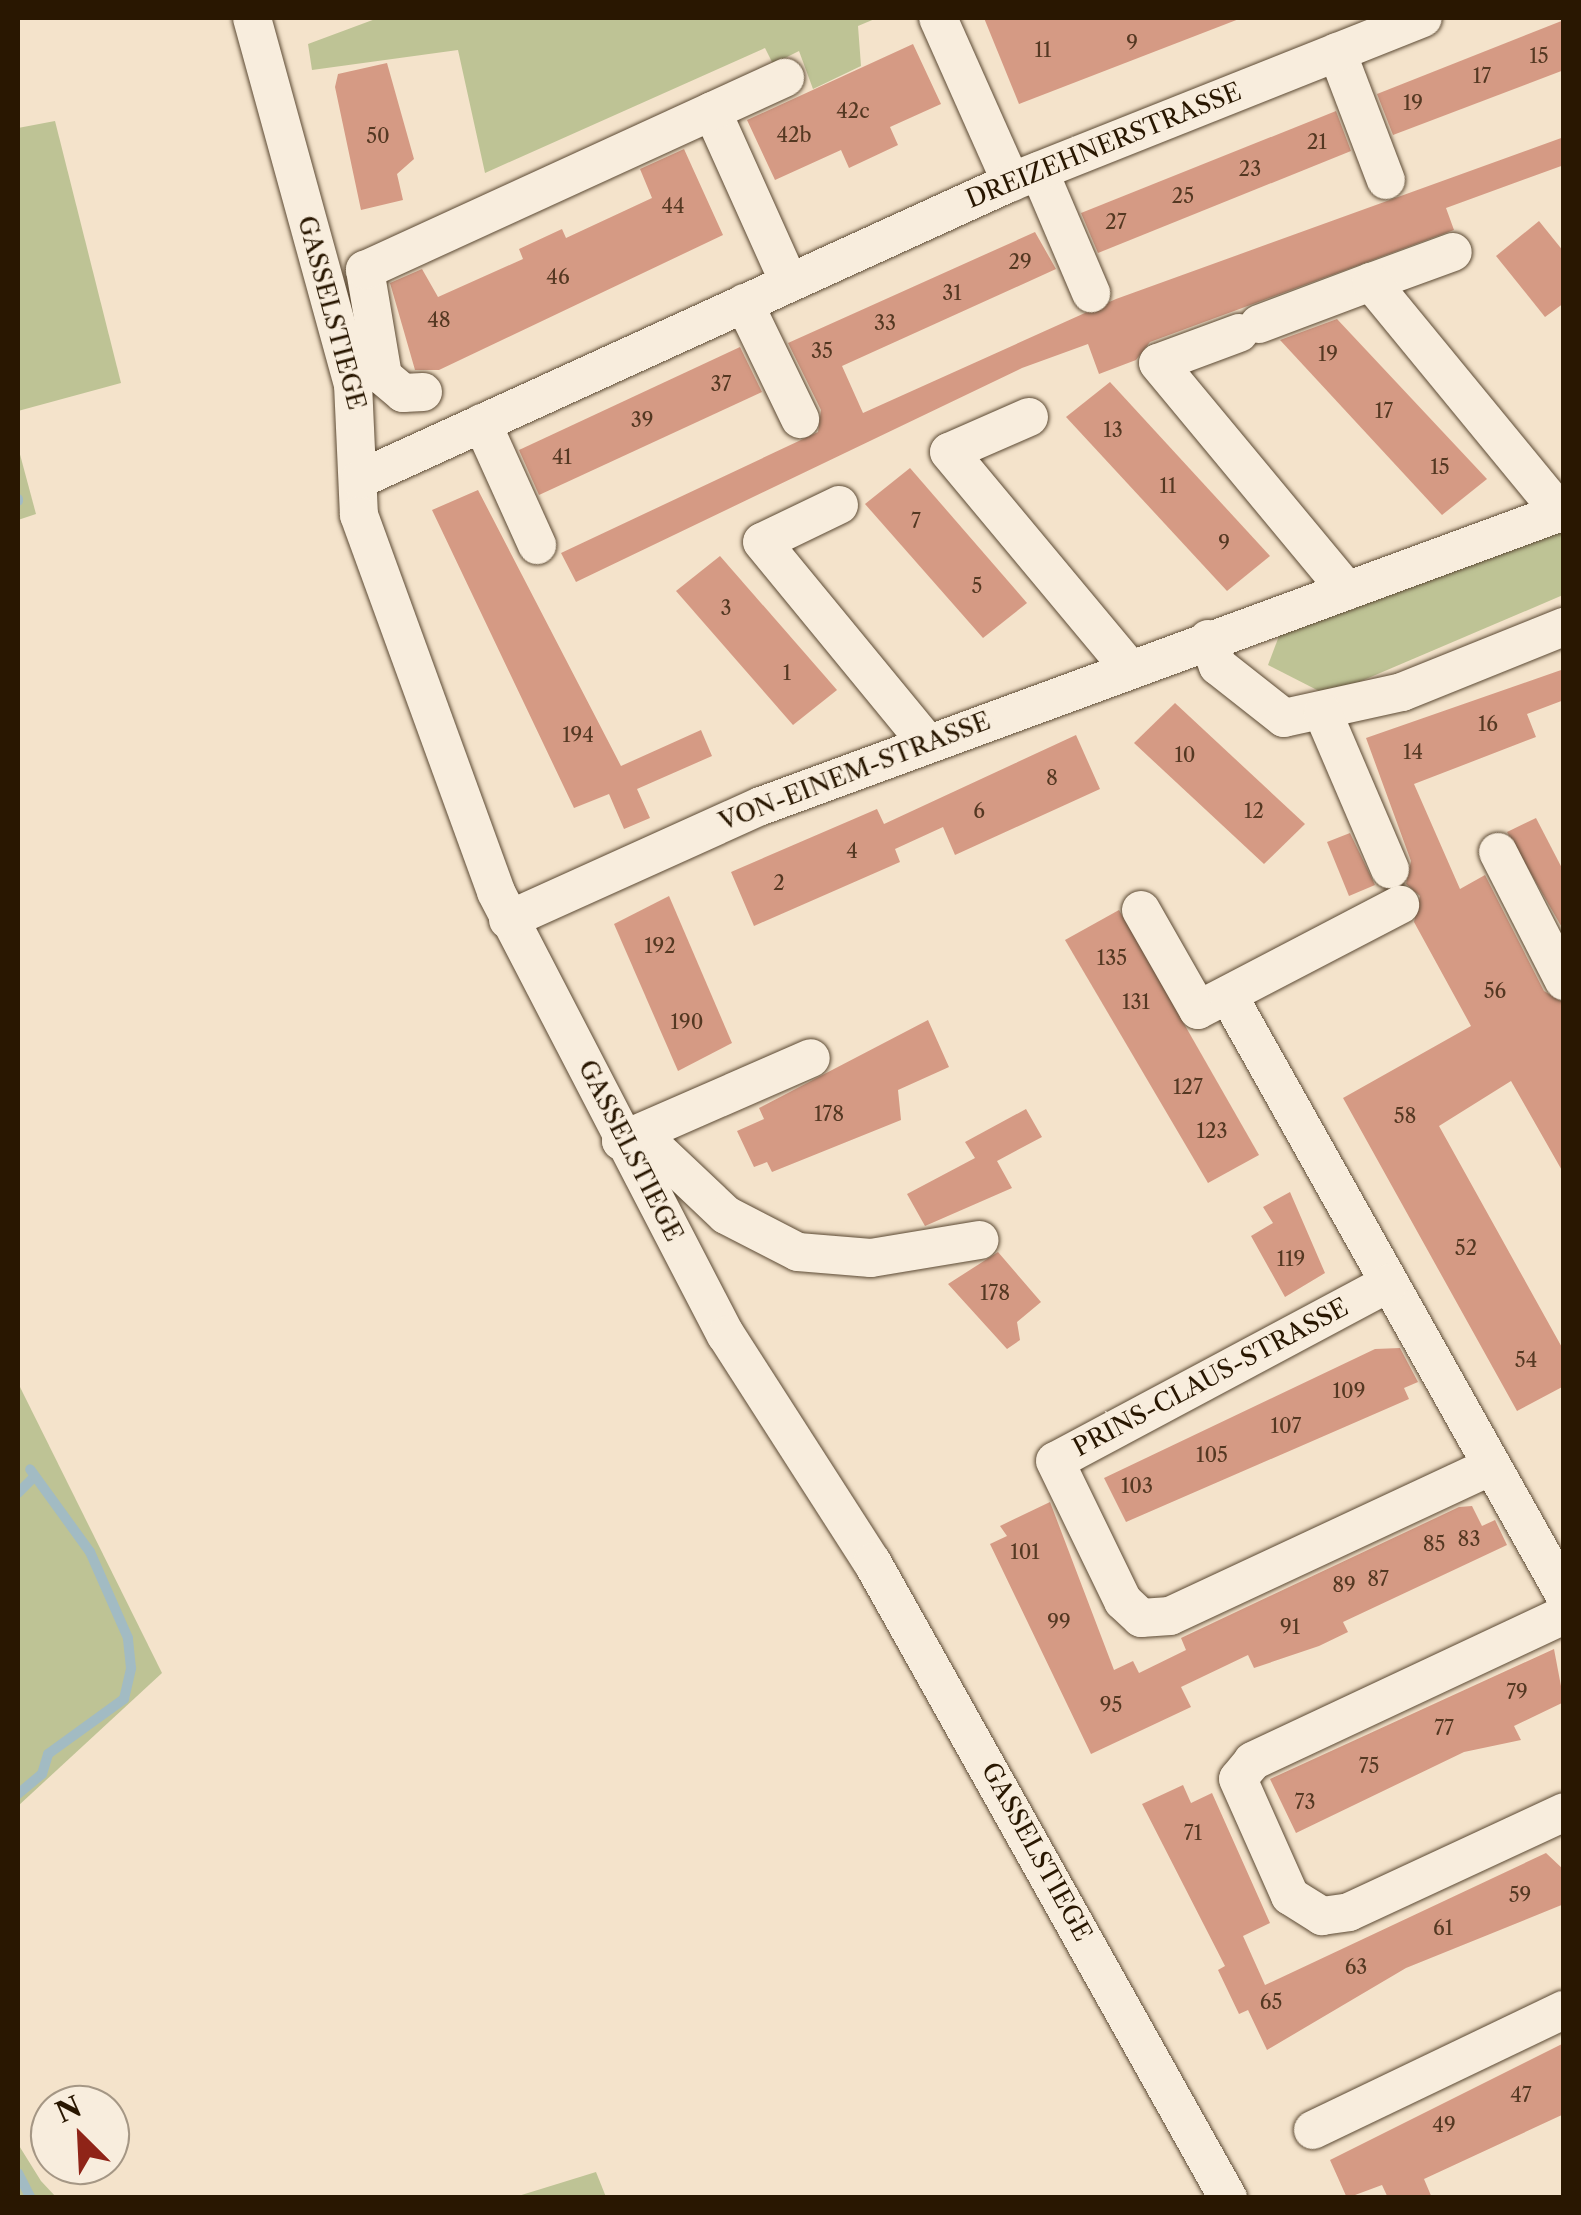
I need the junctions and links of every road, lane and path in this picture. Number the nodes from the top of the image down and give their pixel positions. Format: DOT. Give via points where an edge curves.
graph roads {
  1 [pos="252,18"];
  2 [pos="938,18"];
  3 [pos="1423,18"];
  4 [pos="1337,52"];
  5 [pos="785,78"];
  6 [pos="712,111"];
  7 [pos="1025,177"];
  8 [pos="1386,180"];
  9 [pos="1453,252"];
  10 [pos="789,282"];
  11 [pos="1371,282"];
  12 [pos="1091,293"];
  13 [pos="744,302"];
  14 [pos="423,392"];
  15 [pos="1029,416"];
  16 [pos="800,420"];
  17 [pos="482,423"];
  18 [pos="360,479"];
  19 [pos="839,505"];
  20 [pos="1562,512"];
  21 [pos="537,545"];
  22 [pos="1348,591"];
  23 [pos="1564,627"];
  24 [pos="1208,639"];
  25 [pos="1128,668"];
  26 [pos="1322,713"];
  27 [pos="928,744"];
  28 [pos="1498,852"];
  29 [pos="1141,910"];
  30 [pos="508,920"];
  31 [pos="1564,981"];
  32 [pos="1228,995"];
  33 [pos="811,1058"];
  34 [pos="621,1141"];
  35 [pos="980,1240"];
  36 [pos="1389,1282"];
  37 [pos="1491,1466"];
  38 [pos="1564,1594"];
  39 [pos="1564,1615"];
  40 [pos="1564,1812"];
  41 [pos="1564,2010"];
  42 [pos="1313,2130"];
  43 [pos="1228,2198"];
  1 -- 18 [label="street, GASSELSTIEGE" via="353,384"];
  2 -- 7 [label="street"];
  3 -- 4 [label="street, DREIZEHNERSTRASSE"];
  4 -- 7 [label="street, DREIZEHNERSTRASSE"];
  4 -- 8 [label="street"];
  5 -- 6 [label="street"];
  6 -- 10 [label="street"];
  6 -- 14 [label="street" via="365,270 384,376 403,393"];
  7 -- 10 [label="street, DREIZEHNERSTRASSE"];
  7 -- 12 [label="street"];
  9 -- 11 [label="street"];
  10 -- 13 [label="street, DREIZEHNERSTRASSE"];
  11 -- 20 [label="street"];
  11 -- 22 [label="street" via="1158,363"];
  13 -- 16 [label="street"];
  13 -- 17 [label="street, DREIZEHNERSTRASSE"];
  15 -- 25 [label="street" via="949,452"];
  17 -- 18 [label="street, DREIZEHNERSTRASSE"];
  17 -- 21 [label="street"];
  18 -- 30 [label="street, GASSELSTIEGE" via="375,564"];
  19 -- 27 [label="street" via="762,542"];
  20 -- 22 [label="street, VON-EINEM-STRASSE"];
  22 -- 24 [label="street, VON-EINEM-STRASSE"];
  23 -- 26 [label="street"];
  24 -- 25 [label="street, VON-EINEM-STRASSE"];
  24 -- 26 [label="street" via="1218,666 1250,697 1284,718"];
  25 -- 27 [label="street, VON-EINEM-STRASSE"];
  26 -- 32 [label="street" via="1395,887"];
  27 -- 30 [label="street, VON-EINEM-STRASSE"];
  28 -- 31 [label="street"];
  29 -- 32 [label="street" via="1198,1010"];
  30 -- 34 [label="street, GASSELSTIEGE"];
  32 -- 36 [label="street"];
  33 -- 34 [label="street"];
  34 -- 35 [label="street" via="652,1144 726,1215 798,1252 871,1258"];
  34 -- 43 [label="street, GASSELSTIEGE" via="726,1336 872,1562"];
  36 -- 37 [label="street"];
  36 -- 37 [label="street, PRINS-CLAUS-STRASSE" via="1055,1462 1123,1601 1154,1620"];
  37 -- 38 [label="street"];
  39 -- 40 [label="street" via="1253,1761 1238,1779 1290,1896 1322,1916 1349,1912"];
  41 -- 42 [label="street"];
}
